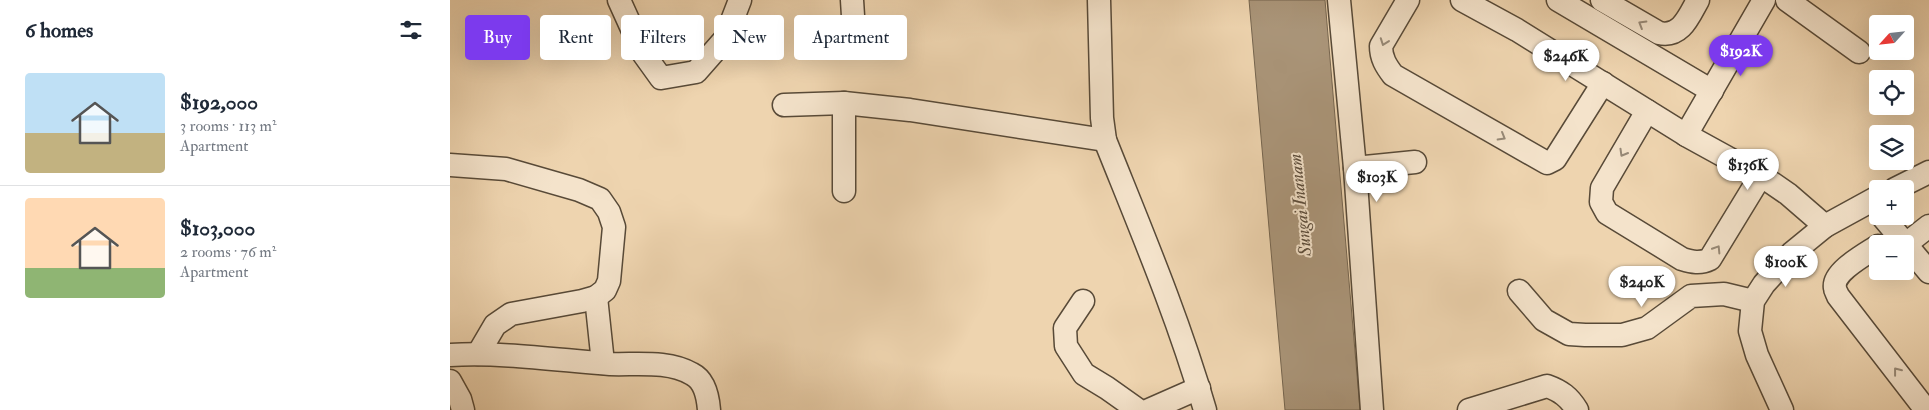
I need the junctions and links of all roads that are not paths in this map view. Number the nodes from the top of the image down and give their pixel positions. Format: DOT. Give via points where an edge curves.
graph roads {
  1 [pos="618,0"];
  2 [pos="740,0"];
  3 [pos="852,0"];
  4 [pos="1099,0"];
  5 [pos="1339,0"];
  6 [pos="1408,0"];
  7 [pos="1462,0"];
  8 [pos="1558,0"];
  9 [pos="1602,0"];
  10 [pos="1698,0"];
  11 [pos="1764,0"];
  12 [pos="1787,0"];
  13 [pos="853,15"];
  14 [pos="1859,52"];
  15 [pos="1603,83"];
  16 [pos="1712,91"];
  17 [pos="844,103"];
  18 [pos="784,105"];
  19 [pos="1647,111"];
  20 [pos="1686,135"];
  21 [pos="1105,140"];
  22 [pos="1415,162"];
  23 [pos="450,165"];
  24 [pos="1355,168"];
  25 [pos="1929,172"];
  26 [pos="1760,177"];
  27 [pos="1913,180"];
  28 [pos="844,191"];
  29 [pos="1869,224"];
  30 [pos="1882,225"];
  31 [pos="1884,225"];
  32 [pos="1906,225"];
  33 [pos="1825,226"];
  34 [pos="1929,226"];
  35 [pos="1929,272"];
  36 [pos="1519,291"];
  37 [pos="596,297"];
  38 [pos="1083,301"];
  39 [pos="1753,302"];
  40 [pos="478,354"];
  41 [pos="450,355"];
  42 [pos="603,363"];
  43 [pos="450,381"];
  44 [pos="1199,388"];
  45 [pos="463,410"];
  46 [pos="709,410"];
  47 [pos="1138,410"];
  48 [pos="1149,410"];
  49 [pos="1206,410"];
  50 [pos="1372,410"];
  51 [pos="1469,410"];
  52 [pos="1577,410"];
  53 [pos="1782,410"];
  54 [pos="1926,410"];
  1 -- 2 [label="street" via="643,53 661,78 696,72 725,39"];
  3 -- 13 [label="street"];
  4 -- 21 [label="street"];
  5 -- 24 [label="street"];
  6 -- 15 [label="street, one-way" via="1381,46 1381,54 1393,75 1547,163 1555,159"];
  7 -- 15 [label="street"];
  8 -- 16 [label="street"];
  10 -- 9 [label="street, one-way" via="1683,26 1672,34 1659,34"];
  11 -- 16 [label="street"];
  12 -- 14 [label="street"];
  15 -- 19 [label="street"];
  16 -- 20 [label="street"];
  17 -- 18 [label="street"];
  17 -- 21 [label="street"];
  17 -- 28 [label="street"];
  19 -- 20 [label="street"];
  19 -- 26 [label="street, one-way" via="1602,188 1601,202 1607,213 1682,259 1710,260"];
  20 -- 26 [label="street"];
  21 -- 44 [label="street" via="1164,285"];
  22 -- 24 [label="street"];
  23 -- 37 [label="street" via="506,169 600,199 614,227 609,281 605,290"];
  24 -- 50 [label="street"];
  25 -- 27 [label="street"];
  26 -- 33 [label="street" via="1788,194"];
  29 -- 33 [label="street"];
  54 -- 30 [label="street, one-way" via="1834,288 1843,270"];
  31 -- 35 [label="street"];
  32 -- 34 [label="street"];
  33 -- 39 [label="street" via="1778,268"];
  36 -- 39 [label="street" via="1544,320 1568,334 1585,335 1622,335 1647,328 1691,296 1724,294"];
  37 -- 40 [label="street" via="511,314 495,325"];
  37 -- 42 [label="street"];
  38 -- 47 [label="street" via="1065,328 1066,346 1084,374"];
  39 -- 53 [label="street" via="1750,331 1757,355"];
  40 -- 41 [label="street"];
  40 -- 42 [label="street"];
  42 -- 46 [label="street" via="668,365 692,373 701,380"];
  43 -- 45 [label="street"];
  44 -- 48 [label="street"];
  44 -- 49 [label="street"];
  51 -- 52 [label="street" via="1547,386 1570,398"];
}
